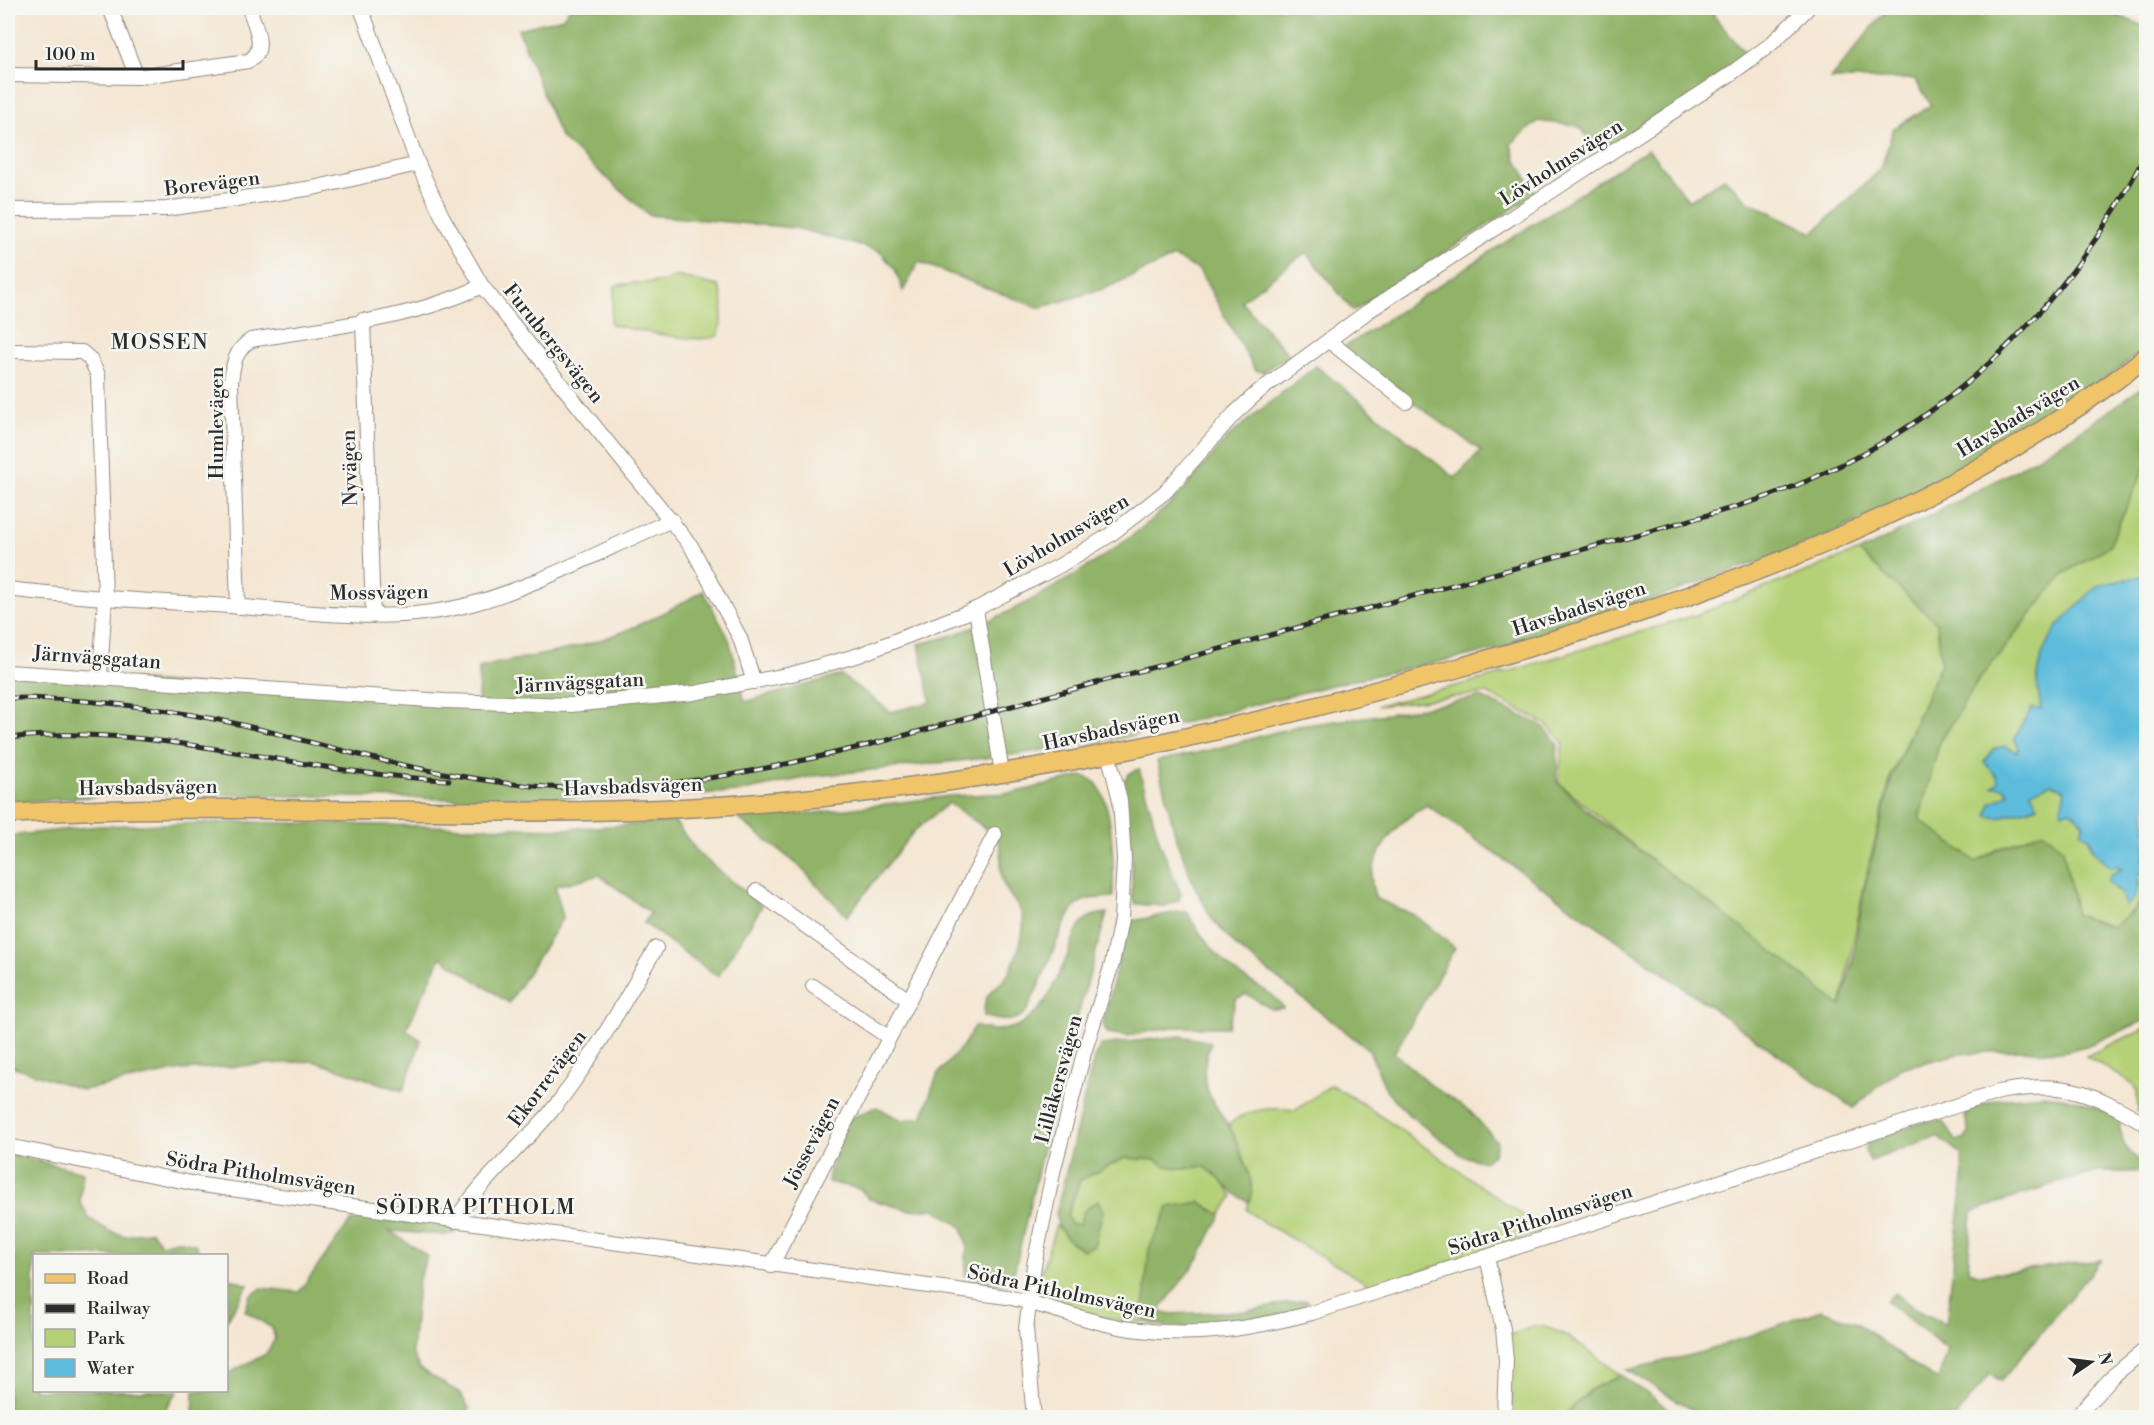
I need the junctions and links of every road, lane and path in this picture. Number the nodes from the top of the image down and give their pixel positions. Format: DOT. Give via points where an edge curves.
graph roads {
  1 [pos="110,8"];
  2 [pos="249,8"];
  3 [pos="361,8"];
  4 [pos="1808,8"];
  5 [pos="8,75"];
  6 [pos="137,77"];
  7 [pos="418,164"];
  8 [pos="8,210"];
  9 [pos="482,286"];
  10 [pos="363,320"];
  11 [pos="1329,341"];
  12 [pos="8,351"];
  13 [pos="2146,357"];
  14 [pos="1406,402"];
  15 [pos="672,520"];
  16 [pos="8,589"];
  17 [pos="105,597"];
  18 [pos="238,607"];
  19 [pos="976,609"];
  20 [pos="373,615"];
  21 [pos="8,672"];
  22 [pos="100,676"];
  23 [pos="754,682"];
  24 [pos="1108,753"];
  25 [pos="1002,773"];
  26 [pos="8,814"];
  27 [pos="995,834"];
  28 [pos="757,891"];
  29 [pos="656,948"];
  30 [pos="813,986"];
  31 [pos="907,999"];
  32 [pos="888,1036"];
  33 [pos="2146,1125"];
  34 [pos="8,1146"];
  35 [pos="455,1221"];
  36 [pos="1487,1257"];
  37 [pos="771,1266"];
  38 [pos="1029,1302"];
  39 [pos="2146,1349"];
  40 [pos="1034,1418"];
  41 [pos="1504,1418"];
  42 [pos="2075,1418"];
  1 -- 6 [label="street"];
  2 -- 6 [label="street" via="260,47 253,59"];
  3 -- 7 [label="street, Furubergsvägen"];
  4 -- 11 [label="street, Lövholmsvägen" via="1770,45 1729,75 1367,312"];
  5 -- 6 [label="street"];
  7 -- 8 [label="street, Borevägen" via="313,188 166,209"];
  7 -- 9 [label="street, Furubergsvägen"];
  9 -- 10 [label="street, Humlevägen" via="447,302"];
  9 -- 15 [label="street, Furubergsvägen"];
  10 -- 18 [label="street, Humlevägen" via="251,340 236,356 231,382"];
  10 -- 20 [label="street, Nyvägen"];
  11 -- 14 [label="street"];
  11 -- 19 [label="street, Lövholmsvägen" via="1246,402 1146,509 1074,557"];
  12 -- 17 [label="street" via="82,352 96,366"];
  13 -- 24 [label="main road, Havsbadsvägen" via="2033,436 1963,476 1782,561 1505,655 1323,705"];
  15 -- 20 [label="street, Mossvägen" via="475,603 433,612"];
  15 -- 23 [label="street, Furubergsvägen" via="732,620"];
  16 -- 17 [label="street, Mossvägen"];
  17 -- 18 [label="street, Mossvägen"];
  17 -- 22 [label="street"];
  18 -- 20 [label="street, Mossvägen"];
  19 -- 23 [label="street, Järnvägsgatan" via="859,655"];
  19 -- 25 [label="street"];
  21 -- 22 [label="street, Järnvägsgatan"];
  22 -- 23 [label="street, Järnvägsgatan" via="520,705 625,701"];
  24 -- 25 [label="main road, Havsbadsvägen"];
  24 -- 38 [label="street, Lillåkersvägen" via="1120,800 1124,859 1121,919 1112,964 1054,1168"];
  25 -- 26 [label="main road, Havsbadsvägen" via="832,796 598,812 186,807"];
  27 -- 31 [label="street, Jössevägen"];
  28 -- 31 [label="street"];
  29 -- 35 [label="street, Ekorrevägen" via="603,1038 550,1112"];
  30 -- 32 [label="street"];
  31 -- 32 [label="street, Jössevägen"];
  32 -- 37 [label="street, Jössevägen"];
  33 -- 36 [label="street, Södra Pitholmsvägen" via="2104,1101 2056,1086 1999,1092"];
  34 -- 35 [label="street, Södra Pitholmsvägen" via="202,1185"];
  35 -- 37 [label="street, Södra Pitholmsvägen"];
  36 -- 38 [label="street, Södra Pitholmsvägen" via="1312,1313 1228,1332 1131,1329"];
  36 -- 41 [label="street" via="1503,1329"];
  37 -- 38 [label="street, Södra Pitholmsvägen"];
  38 -- 40 [label="street, Lillåkersvägen" via="1026,1329"];
  39 -- 42 [label="street" via="2113,1376"];
}
